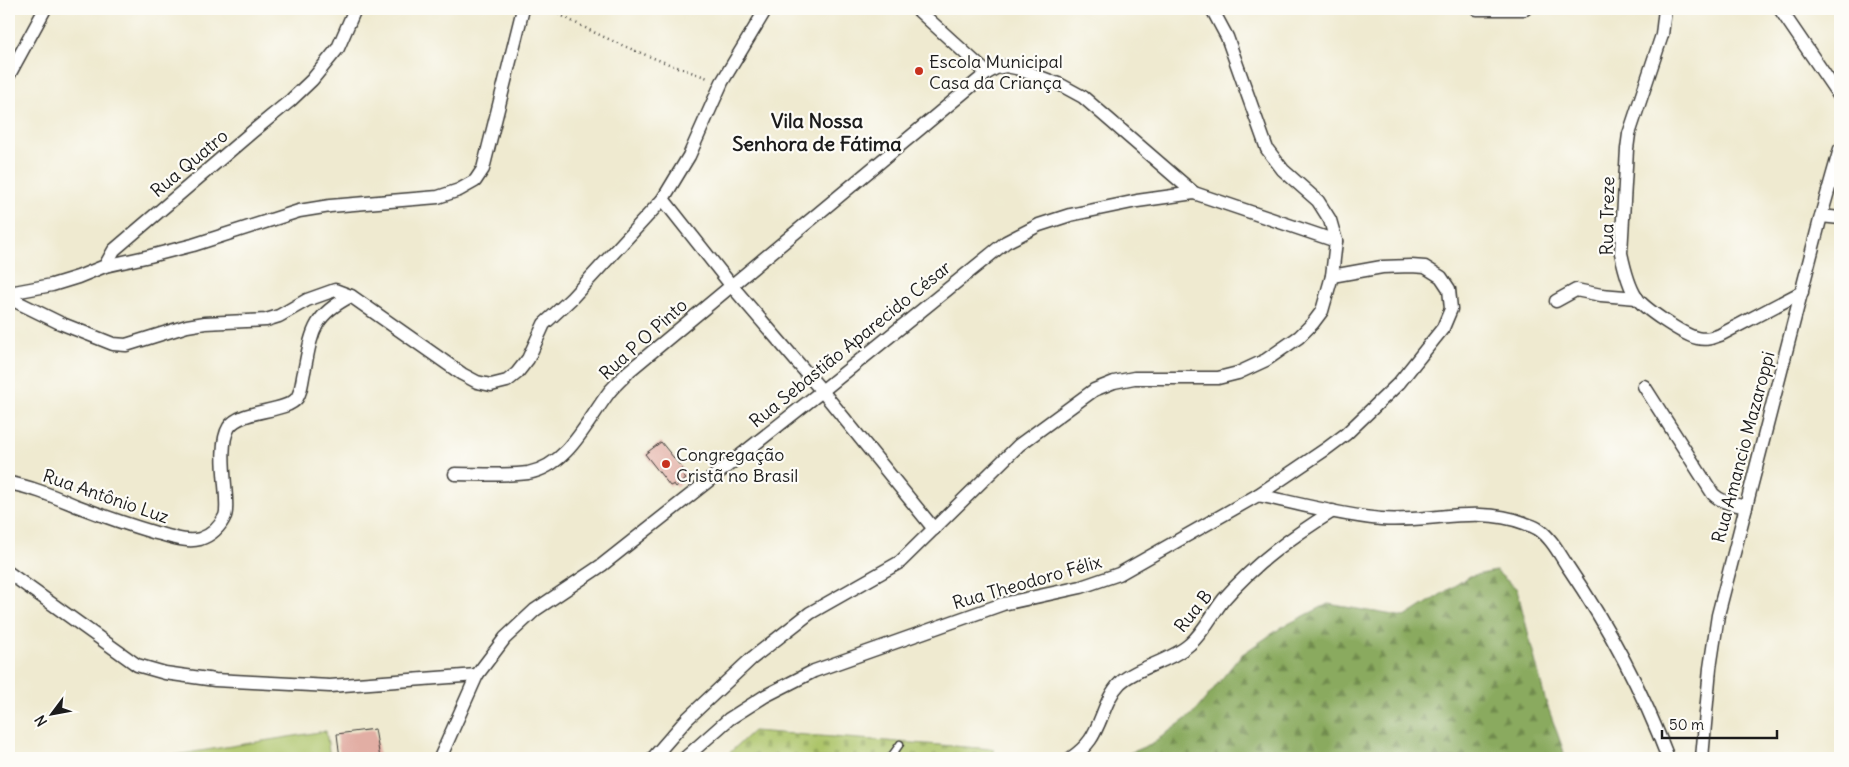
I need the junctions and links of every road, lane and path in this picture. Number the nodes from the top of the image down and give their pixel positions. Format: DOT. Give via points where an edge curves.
graph roads {
  1 [pos="45,9"];
  2 [pos="355,9"];
  3 [pos="523,9"];
  4 [pos="550,9"];
  5 [pos="766,9"];
  6 [pos="917,9"];
  7 [pos="1212,9"];
  8 [pos="1477,9"];
  9 [pos="1525,9"];
  10 [pos="1665,9"];
  11 [pos="1780,9"];
  12 [pos="987,73"];
  13 [pos="9,75"];
  14 [pos="722,82"];
  15 [pos="1840,97"];
  16 [pos="1840,149"];
  17 [pos="1194,193"];
  18 [pos="664,200"];
  19 [pos="1822,216"];
  20 [pos="1840,218"];
  21 [pos="1336,240"];
  22 [pos="104,266"];
  23 [pos="1332,276"];
  24 [pos="731,285"];
  25 [pos="9,292"];
  26 [pos="1802,292"];
  27 [pos="351,296"];
  28 [pos="9,298"];
  29 [pos="1637,298"];
  30 [pos="1556,301"];
  31 [pos="1644,386"];
  32 [pos="822,391"];
  33 [pos="455,474"];
  34 [pos="9,483"];
  35 [pos="1258,495"];
  36 [pos="1746,507"];
  37 [pos="1333,511"];
  38 [pos="934,529"];
  39 [pos="9,573"];
  40 [pos="477,675"];
  41 [pos="900,744"];
  42 [pos="440,758"];
  43 [pos="653,758"];
  44 [pos="685,758"];
  45 [pos="890,758"];
  46 [pos="1071,758"];
  47 [pos="1668,758"];
  48 [pos="1702,758"];
  1 -- 13 [label="street"];
  2 -- 22 [label="street, Rua Quatro" via="338,48 312,80 114,250"];
  3 -- 22 [label="street" via="483,169 475,181 438,197 299,211 167,252"];
  4 -- 14 [label="path" via="584,29"];
  5 -- 14 [label="street"];
  6 -- 12 [label="street"];
  7 -- 21 [label="street" via="1227,37 1266,149 1282,170 1327,212"];
  8 -- 9 [label="street"];
  10 -- 29 [label="street, Rua Treze" via="1662,34 1627,149 1620,253"];
  11 -- 15 [label="street"];
  12 -- 17 [label="street" via="1006,66 1016,68 1083,97"];
  12 -- 24 [label="street, Rua P O Pinto"];
  14 -- 18 [label="street" via="689,156"];
  16 -- 19 [label="street, Rua Amancio Mazaroppi"];
  17 -- 21 [label="street, Rua Sebastião Aparecido César"];
  17 -- 32 [label="street, Rua Sebastião Aparecido César" via="1070,215 1006,242"];
  18 -- 24 [label="street"];
  18 -- 27 [label="street" via="544,324 528,359 507,381 491,385 462,374"];
  19 -- 20 [label="street"];
  19 -- 26 [label="street, Rua Amancio Mazaroppi"];
  21 -- 23 [label="street"];
  22 -- 25 [label="street" via="52,285"];
  23 -- 35 [label="street, Rua Theodoro Félix" via="1382,267 1425,267 1441,277 1449,289 1451,309 1443,328 1398,383 1346,434"];
  23 -- 38 [label="street" via="1322,311 1313,323 1266,360 1238,374 1218,378 1134,378 1094,390 1018,444"];
  24 -- 32 [label="street"];
  24 -- 33 [label="street, Rua P O Pinto" via="629,371 611,389 570,449 549,465 527,473"];
  26 -- 29 [label="street, Rua Treze" via="1708,339 1679,330"];
  26 -- 36 [label="street, Rua Amancio Mazaroppi"];
  27 -- 28 [label="street" via="335,290 266,320 187,326 126,345 114,344 60,323"];
  27 -- 34 [label="street, Rua Antônio Luz" via="327,310 320,319 308,349 297,398 291,404 253,414 230,425 225,434 224,448 226,514 210,535 181,540"];
  29 -- 30 [label="street" via="1576,290"];
  31 -- 36 [label="street" via="1713,494 1725,502"];
  32 -- 38 [label="street"];
  32 -- 40 [label="street, Rua Sebastião Aparecido César" via="602,565 535,610 505,638"];
  35 -- 37 [label="street"];
  35 -- 44 [label="street, Rua Theodoro Félix" via="1119,574 1081,587 1003,604 814,671 729,719"];
  36 -- 48 [label="street, Rua Amancio Mazaroppi" via="1718,615"];
  37 -- 46 [label="street, Rua B" via="1291,537 1262,562 1224,600 1191,644 1173,657 1120,683 1091,739"];
  37 -- 47 [label="street" via="1383,520 1484,515 1514,520 1538,529 1582,588 1626,666"];
  38 -- 43 [label="street" via="900,562 810,614 750,659 687,719"];
  39 -- 40 [label="street" via="137,665 165,673 215,680 330,686"];
  40 -- 42 [label="street, Rua Sebastião Aparecido César"];
  41 -- 45 [label="lane"];
}
